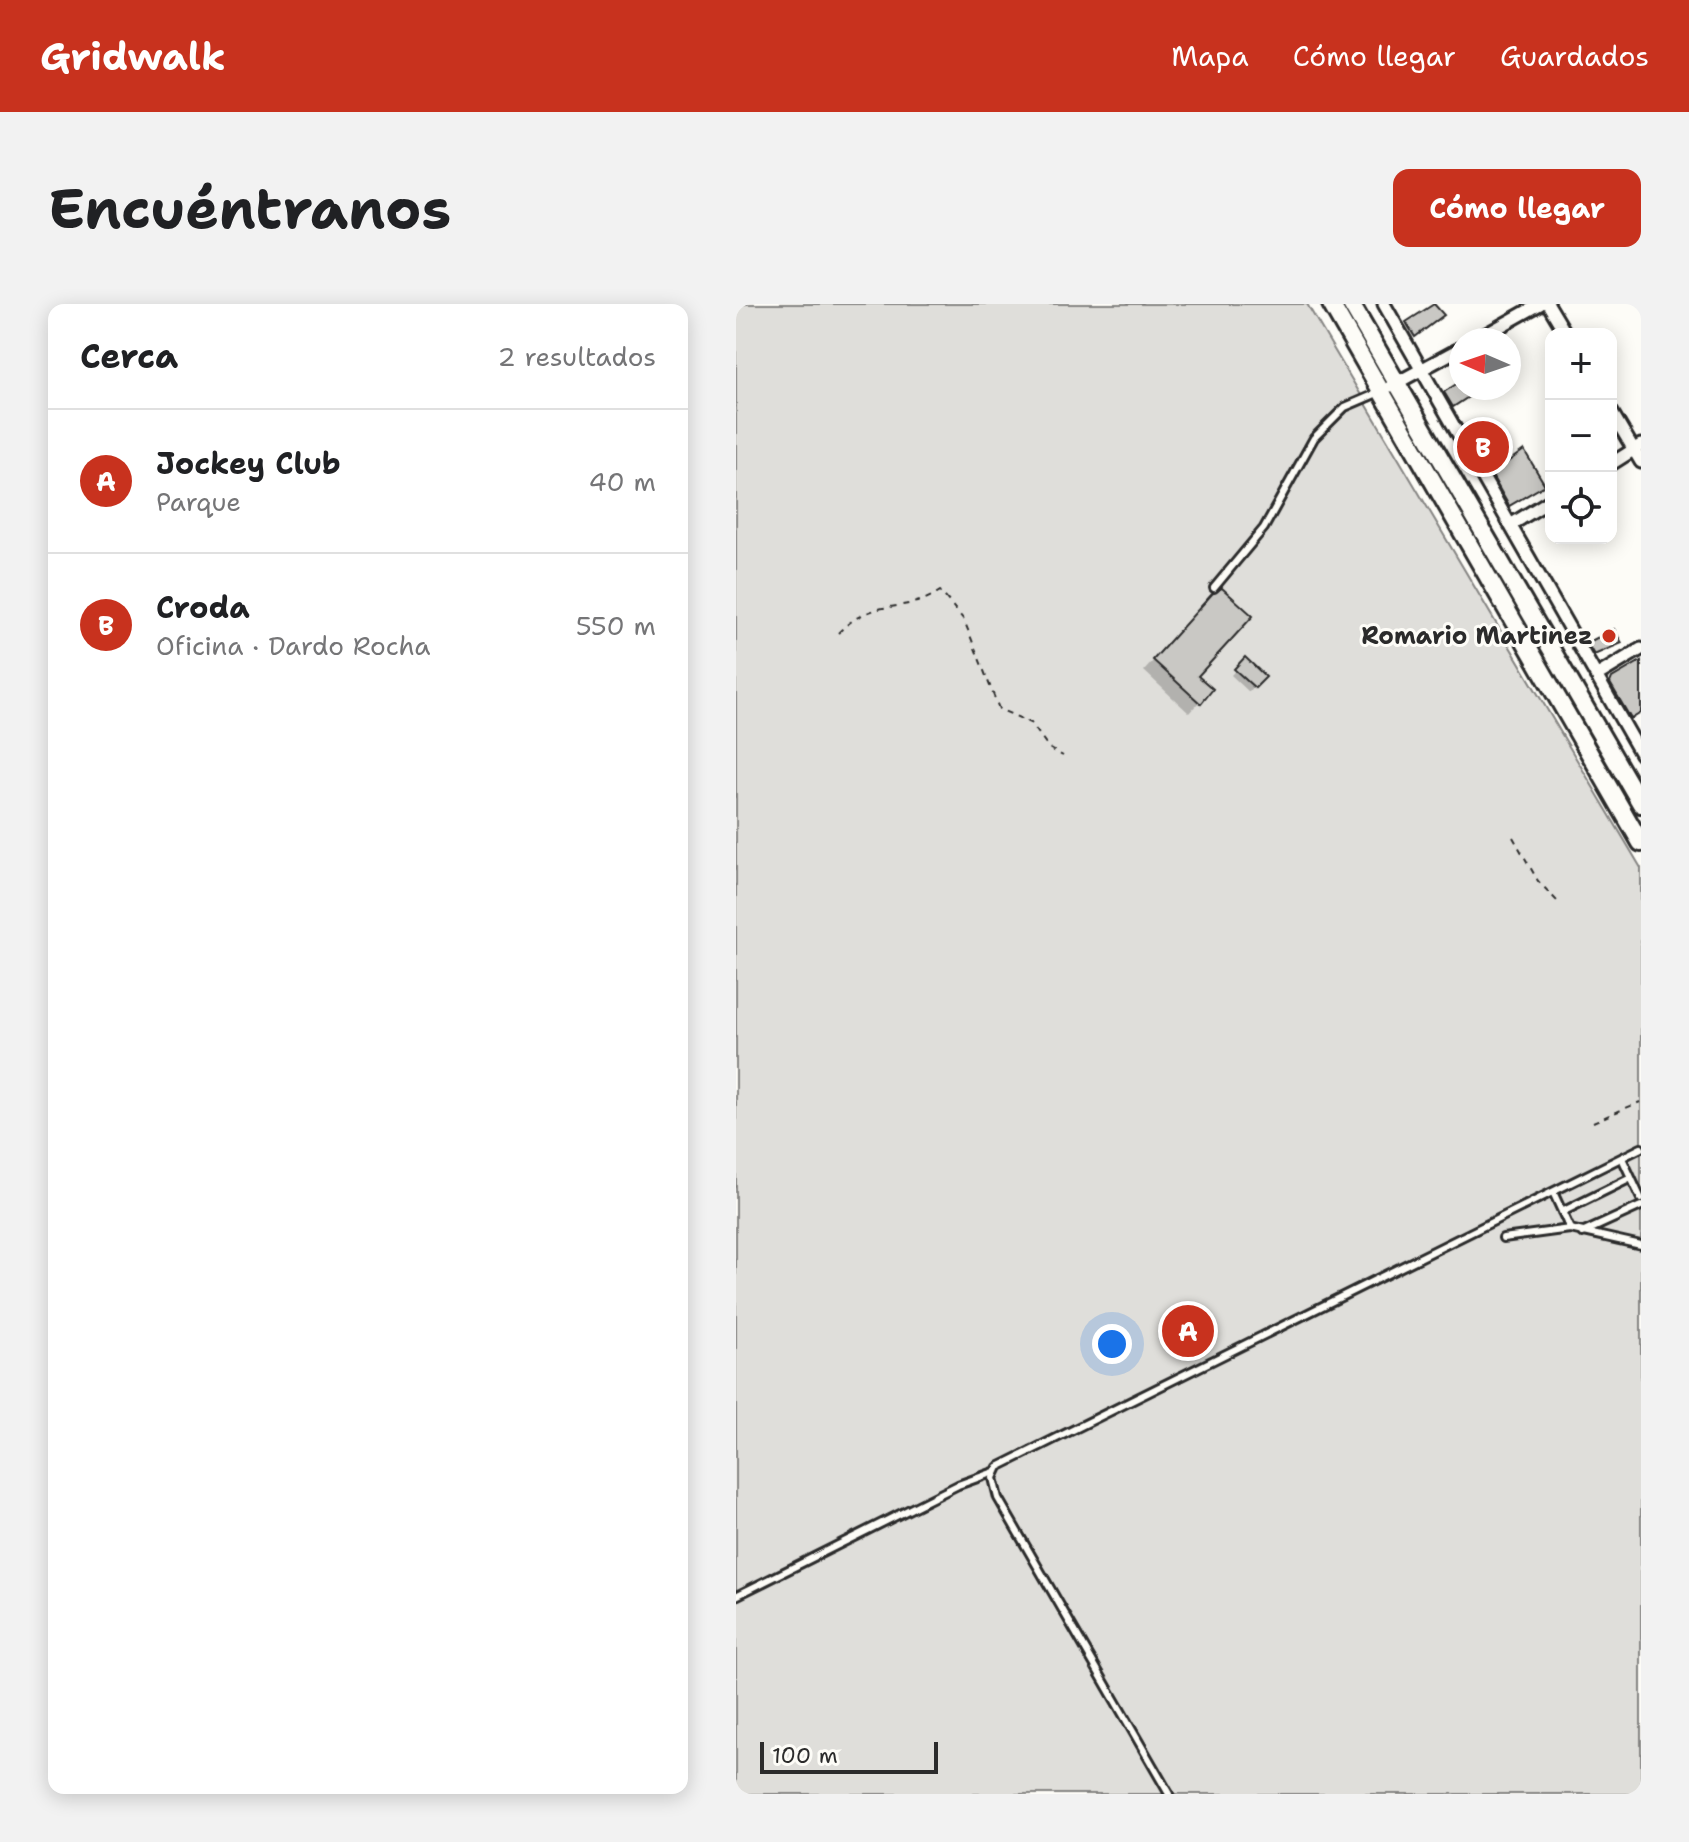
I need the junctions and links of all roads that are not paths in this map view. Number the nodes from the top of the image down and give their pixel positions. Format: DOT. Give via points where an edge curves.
graph roads {
  1 [pos="1331,304"];
  2 [pos="1351,304"];
  3 [pos="1384,304"];
  4 [pos="1540,304"];
  5 [pos="1548,304"];
  6 [pos="1497,328"];
  7 [pos="1562,328"];
  8 [pos="1449,355"];
  9 [pos="1423,370"];
  10 [pos="1389,388"];
  11 [pos="1617,420"];
  12 [pos="1637,448"];
  13 [pos="1617,460"];
  14 [pos="1641,462"];
  15 [pos="1545,504"];
  16 [pos="1512,524"];
  17 [pos="1214,588"];
  18 [pos="1641,649"];
  19 [pos="1596,676"];
  20 [pos="1636,735"];
  21 [pos="1641,754"];
  22 [pos="1641,804"];
  23 [pos="1641,843"];
  24 [pos="1641,1148"];
  25 [pos="1622,1158"];
  26 [pos="1631,1178"];
  27 [pos="1553,1192"];
  28 [pos="1641,1199"];
  29 [pos="1641,1206"];
  30 [pos="1562,1212"];
  31 [pos="1570,1229"];
  32 [pos="1582,1233"];
  33 [pos="1503,1238"];
  34 [pos="1641,1245"];
  35 [pos="994,1472"];
  36 [pos="736,1596"];
  37 [pos="1169,1794"];
  1 -- 10 [label="main road"];
  2 -- 10 [label="main road"];
  3 -- 9 [label="street"];
  4 -- 6 [label="street"];
  5 -- 7 [label="street"];
  8 -- 9 [label="street"];
  9 -- 10 [label="street"];
  9 -- 16 [label="street"];
  10 -- 17 [label="lane" via="1345,407 1314,438 1264,528"];
  10 -- 22 [label="main road"];
  10 -- 23 [label="main road"];
  11 -- 12 [label="street"];
  12 -- 13 [label="street"];
  12 -- 14 [label="street"];
  15 -- 16 [label="street"];
  16 -- 19 [label="street"];
  18 -- 19 [label="street"];
  19 -- 20 [label="street"];
  20 -- 21 [label="street"];
  24 -- 25 [label="lane"];
  25 -- 26 [label="lane"];
  25 -- 27 [label="lane"];
  26 -- 28 [label="lane"];
  26 -- 30 [label="lane"];
  27 -- 30 [label="lane"];
  27 -- 35 [label="lane" via="1011,1458"];
  29 -- 32 [label="lane"];
  30 -- 31 [label="lane"];
  31 -- 32 [label="lane"];
  31 -- 33 [label="lane"];
  32 -- 34 [label="lane"];
  35 -- 36 [label="lane"];
  35 -- 37 [label="lane" via="998,1498"];
}
